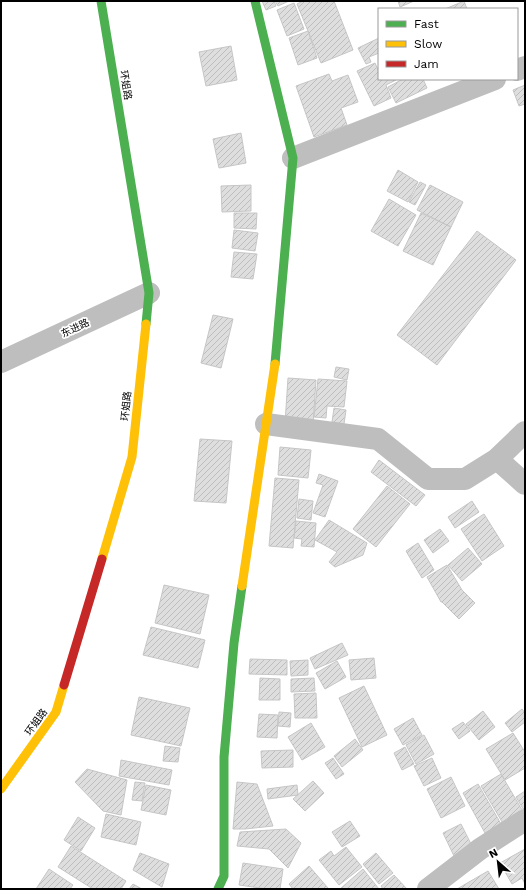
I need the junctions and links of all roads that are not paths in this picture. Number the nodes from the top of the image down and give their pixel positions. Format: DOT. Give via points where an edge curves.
graph roads {
  1 [pos="101,1"];
  2 [pos="255,1"];
  3 [pos="492,80"];
  4 [pos="293,158"];
  5 [pos="149,293"];
  6 [pos="1,362"];
  7 [pos="266,424"];
  8 [pos="525,432"];
  9 [pos="497,459"];
  10 [pos="525,484"];
  11 [pos="1,789"];
  12 [pos="525,820"];
  13 [pos="218,889"];
  14 [pos="428,889"];
  1 -- 5 [label="main road, 环姐路"];
  2 -- 4 [label="main road"];
  3 -- 4 [label="street"];
  4 -- 7 [label="main road" via="276,356"];
  5 -- 6 [label="street, 东进路"];
  5 -- 11 [label="main road, 环姐路" via="132,457 56,712"];
  7 -- 9 [label="street" via="378,439 428,479 465,479"];
  7 -- 13 [label="main road" via="234,643 224,757 224,876"];
  8 -- 9 [label="street"];
  9 -- 10 [label="street"];
  12 -- 14 [label="street" via="480,849"];
}
